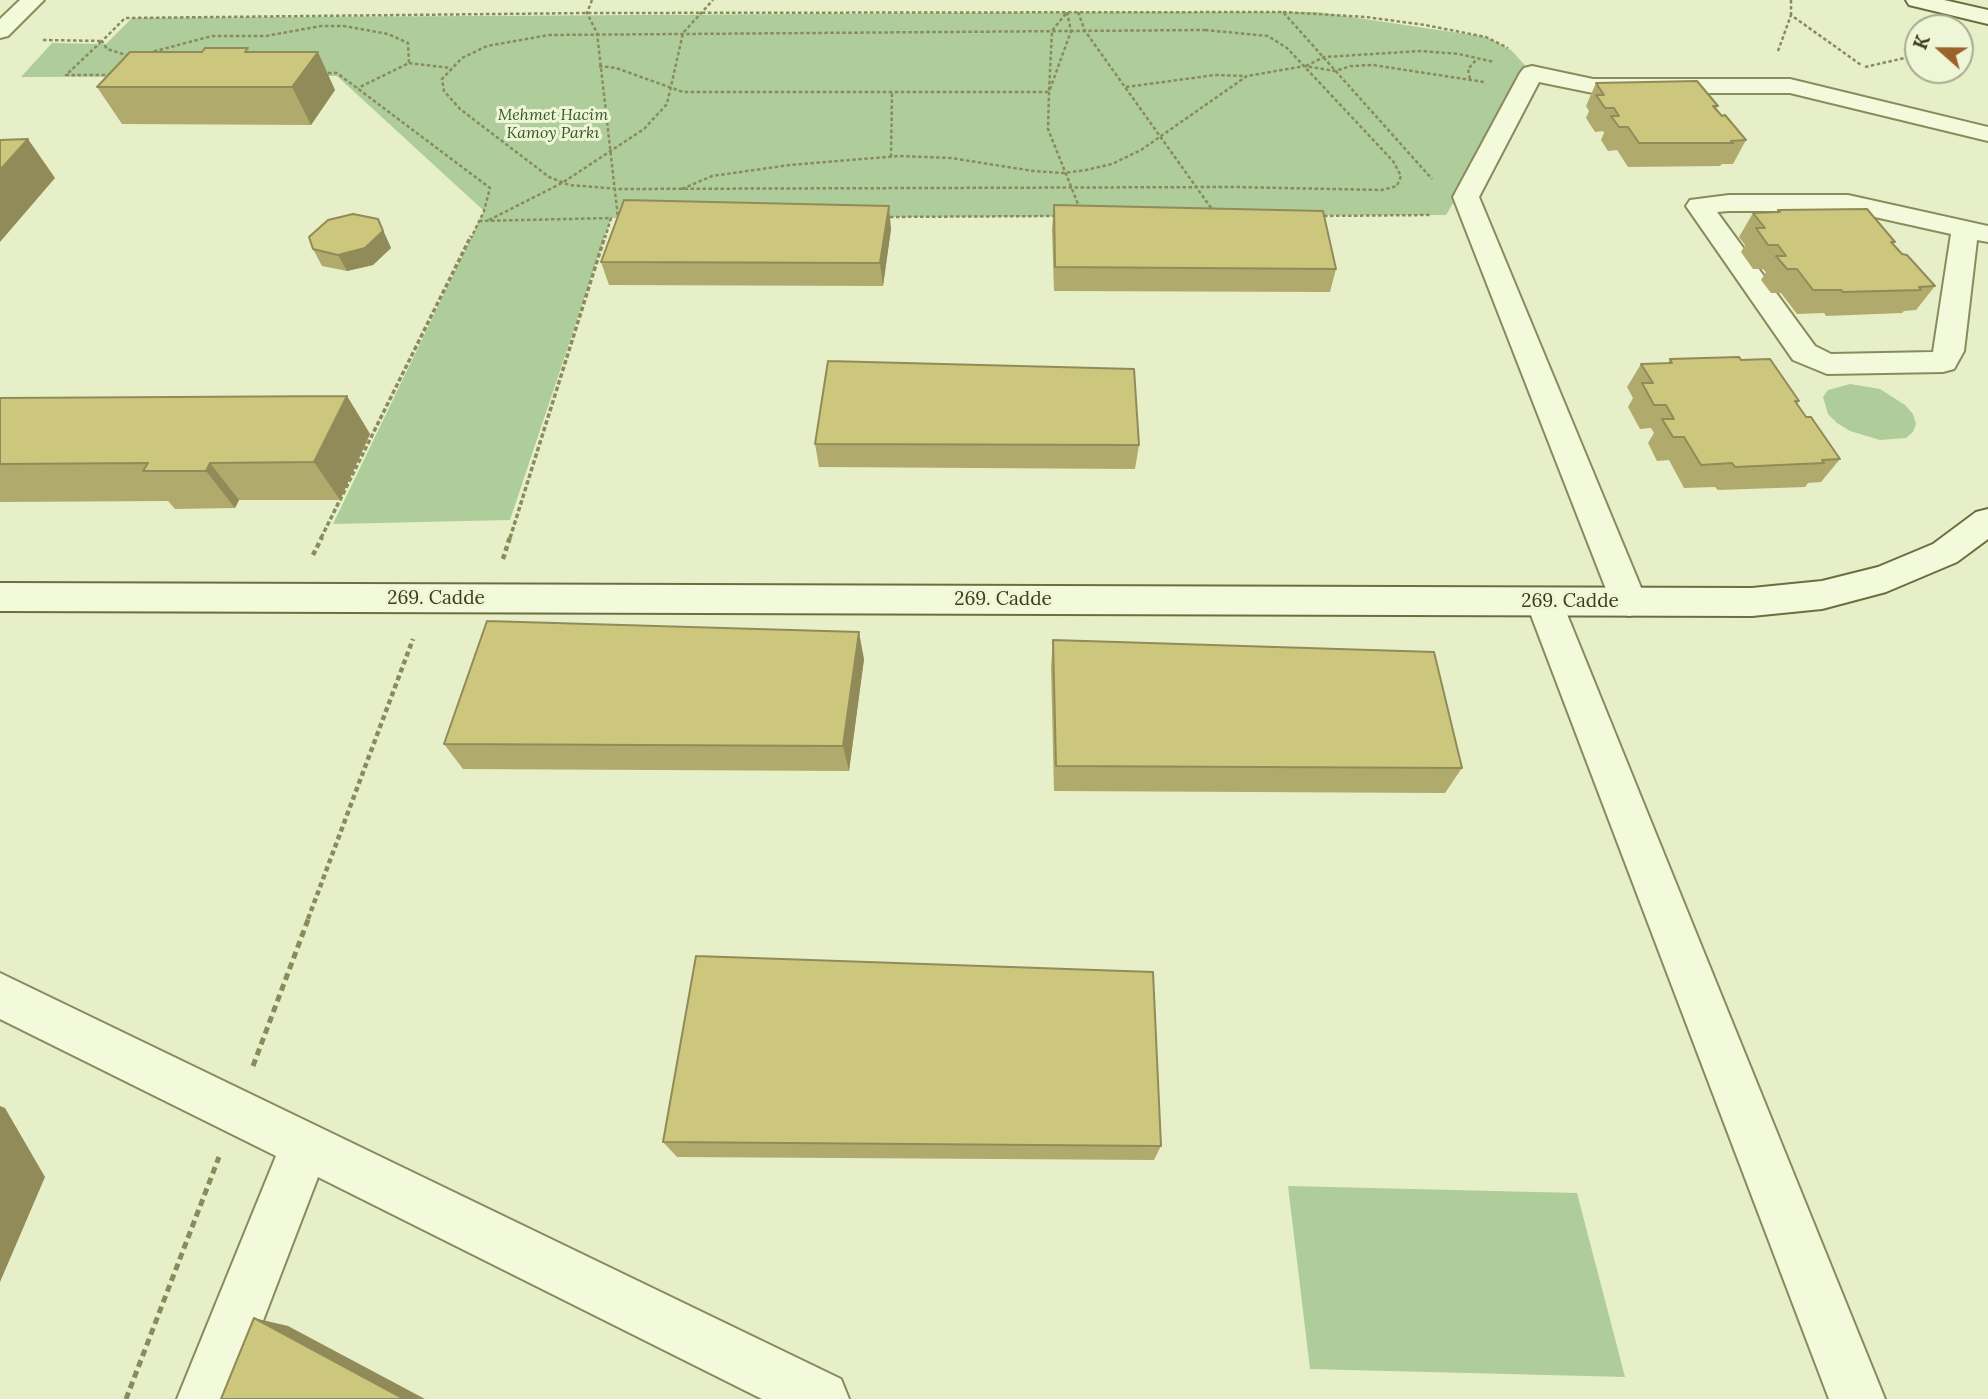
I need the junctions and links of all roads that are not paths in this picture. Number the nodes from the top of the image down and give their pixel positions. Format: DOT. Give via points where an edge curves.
graph roads {
  1 [pos="33,0"];
  2 [pos="1918,0"];
  3 [pos="1988,6"];
  4 [pos="1988,17"];
  5 [pos="0,31"];
  6 [pos="1988,134"];
  7 [pos="1976,231"];
  8 [pos="1988,521"];
  9 [pos="0,597"];
  10 [pos="1544,602"];
  11 [pos="1629,602"];
  12 [pos="0,995"];
  13 [pos="304,1146"];
  14 [pos="205,1399"];
  15 [pos="821,1399"];
  16 [pos="1857,1399"];
  1 -- 5 [label="street"];
  2 -- 3 [label="street"];
  2 -- 4 [label="street"];
  6 -- 11 [label="street" via="1790,86 1594,86 1525,78 1466,197"];
  7 -- 7 [label="street" via="1848,203 1699,206 1804,353 1827,364 1943,362"];
  8 -- 11 [label="street, 269. Cadde" via="1945,553 1886,579 1822,595 1752,602"];
  9 -- 10 [label="street, 269. Cadde"];
  10 -- 11 [label="street, 269. Cadde"];
  10 -- 16 [label="street"];
  12 -- 13 [label="street"];
  13 -- 14 [label="street"];
  13 -- 15 [label="street"];
}
